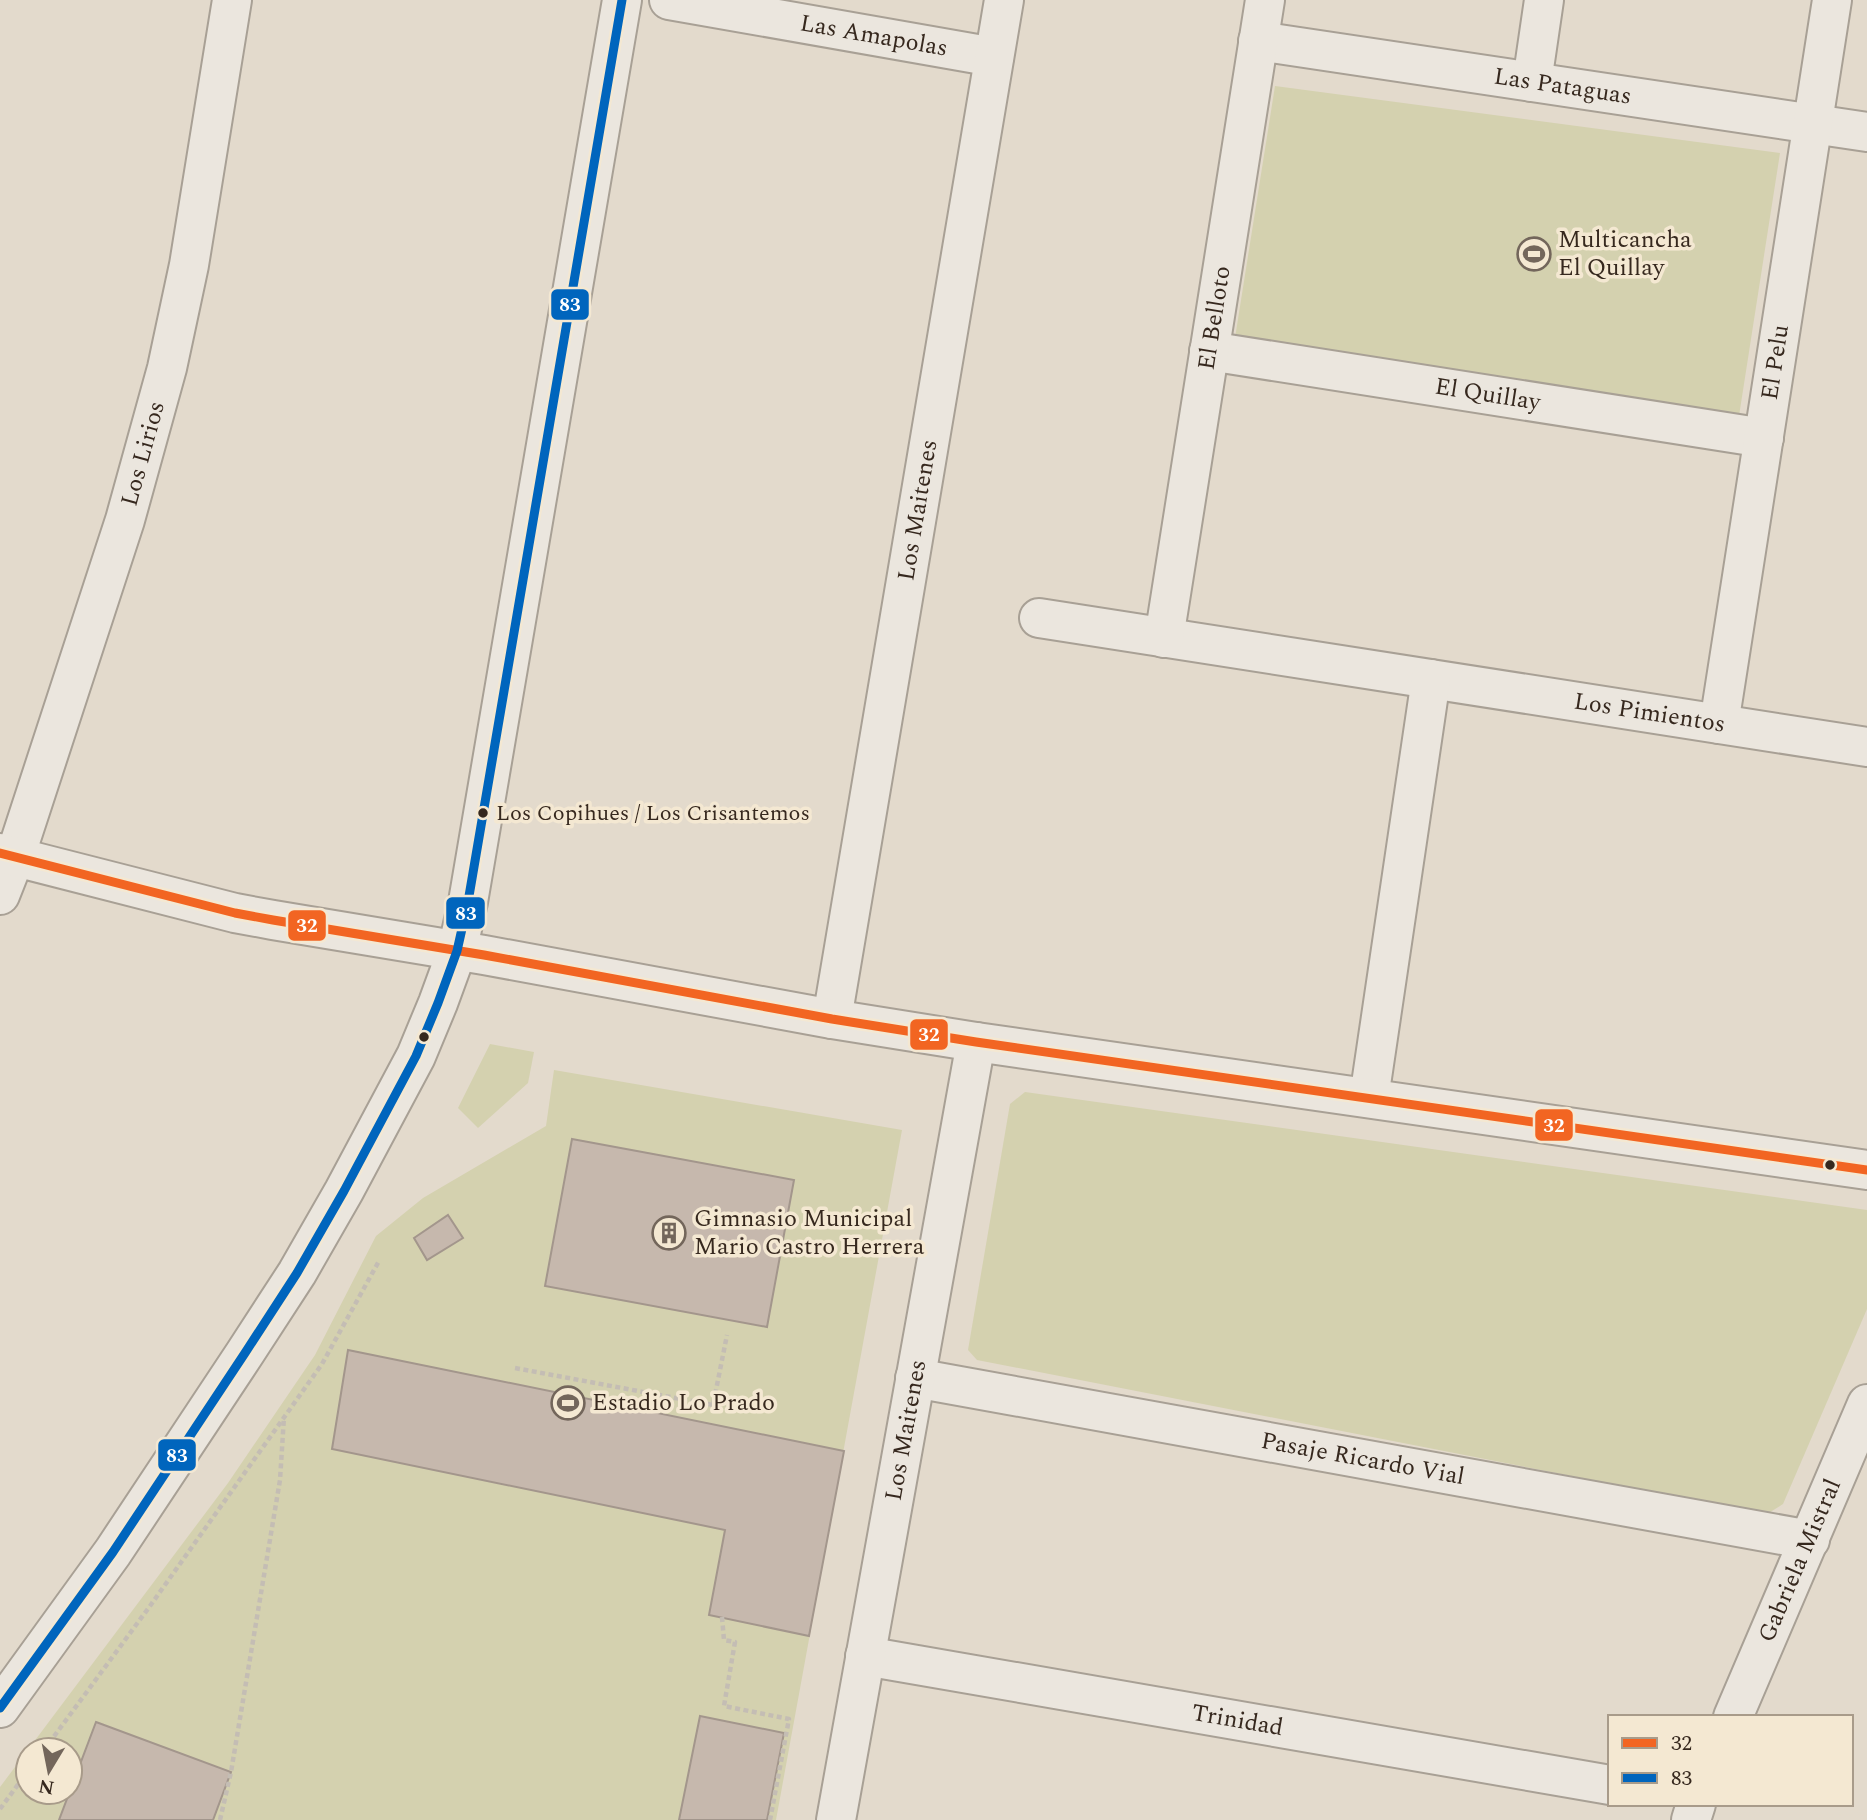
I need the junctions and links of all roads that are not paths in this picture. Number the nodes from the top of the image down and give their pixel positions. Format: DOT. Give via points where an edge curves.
graph roads {
  1 [pos="232,0"];
  2 [pos="622,0"];
  3 [pos="670,0"];
  4 [pos="1004,0"];
  5 [pos="1265,0"];
  6 [pos="1544,0"];
  7 [pos="1832,0"];
  8 [pos="1258,41"];
  9 [pos="994,57"];
  10 [pos="1532,82"];
  11 [pos="1813,124"];
  12 [pos="1867,132"];
  13 [pos="1209,351"];
  14 [pos="1764,438"];
  15 [pos="1039,618"];
  16 [pos="1164,638"];
  17 [pos="1431,680"];
  18 [pos="1719,724"];
  19 [pos="1867,747"];
  20 [pos="8,855"];
  21 [pos="0,895"];
  22 [pos="457,951"];
  23 [pos="832,1019"];
  24 [pos="976,1042"];
  25 [pos="1369,1098"];
  26 [pos="1867,1170"];
  27 [pos="915,1378"];
  28 [pos="1867,1404"];
  29 [pos="1810,1539"];
  30 [pos="865,1656"];
  31 [pos="0,1708"];
  32 [pos="1734,1715"];
  33 [pos="1608,1785"];
  34 [pos="835,1820"];
  1 -- 20 [label="street, Los Lirios" via="189,265 167,368 125,520"];
  2 -- 22 [label="street"];
  3 -- 9 [label="street, Las Amapolas"];
  4 -- 9 [label="street, Los Maitenes"];
  5 -- 8 [label="street, El Belloto"];
  6 -- 10 [label="street"];
  7 -- 11 [label="street, El Pelu"];
  8 -- 10 [label="street, Las Pataguas"];
  8 -- 13 [label="street, El Belloto"];
  9 -- 23 [label="street, Los Maitenes"];
  10 -- 11 [label="street, Las Pataguas"];
  11 -- 12 [label="street, Las Pataguas"];
  11 -- 14 [label="street, El Pelu"];
  13 -- 14 [label="street, El Quillay"];
  13 -- 16 [label="street, El Belloto"];
  14 -- 18 [label="street, El Pelu"];
  15 -- 16 [label="street, Los Pimientos"];
  16 -- 17 [label="street, Los Pimientos"];
  17 -- 18 [label="street, Los Pimientos"];
  17 -- 25 [label="street"];
  18 -- 19 [label="street, Los Pimientos"];
  20 -- 21 [label="street, Los Lirios"];
  20 -- 22 [label="street" via="235,913"];
  22 -- 23 [label="street"];
  22 -- 31 [label="street" via="416,1056 297,1273 113,1552"];
  23 -- 24 [label="street"];
  24 -- 25 [label="street"];
  24 -- 27 [label="street, Los Maitenes"];
  25 -- 26 [label="street"];
  27 -- 29 [label="street, Pasaje Ricardo Vial"];
  27 -- 30 [label="street, Los Maitenes"];
  28 -- 29 [label="street, Gabriela Mistral"];
  29 -- 32 [label="street, Gabriela Mistral"];
  30 -- 33 [label="street, Trinidad"];
  30 -- 34 [label="street, Los Maitenes"];
}
